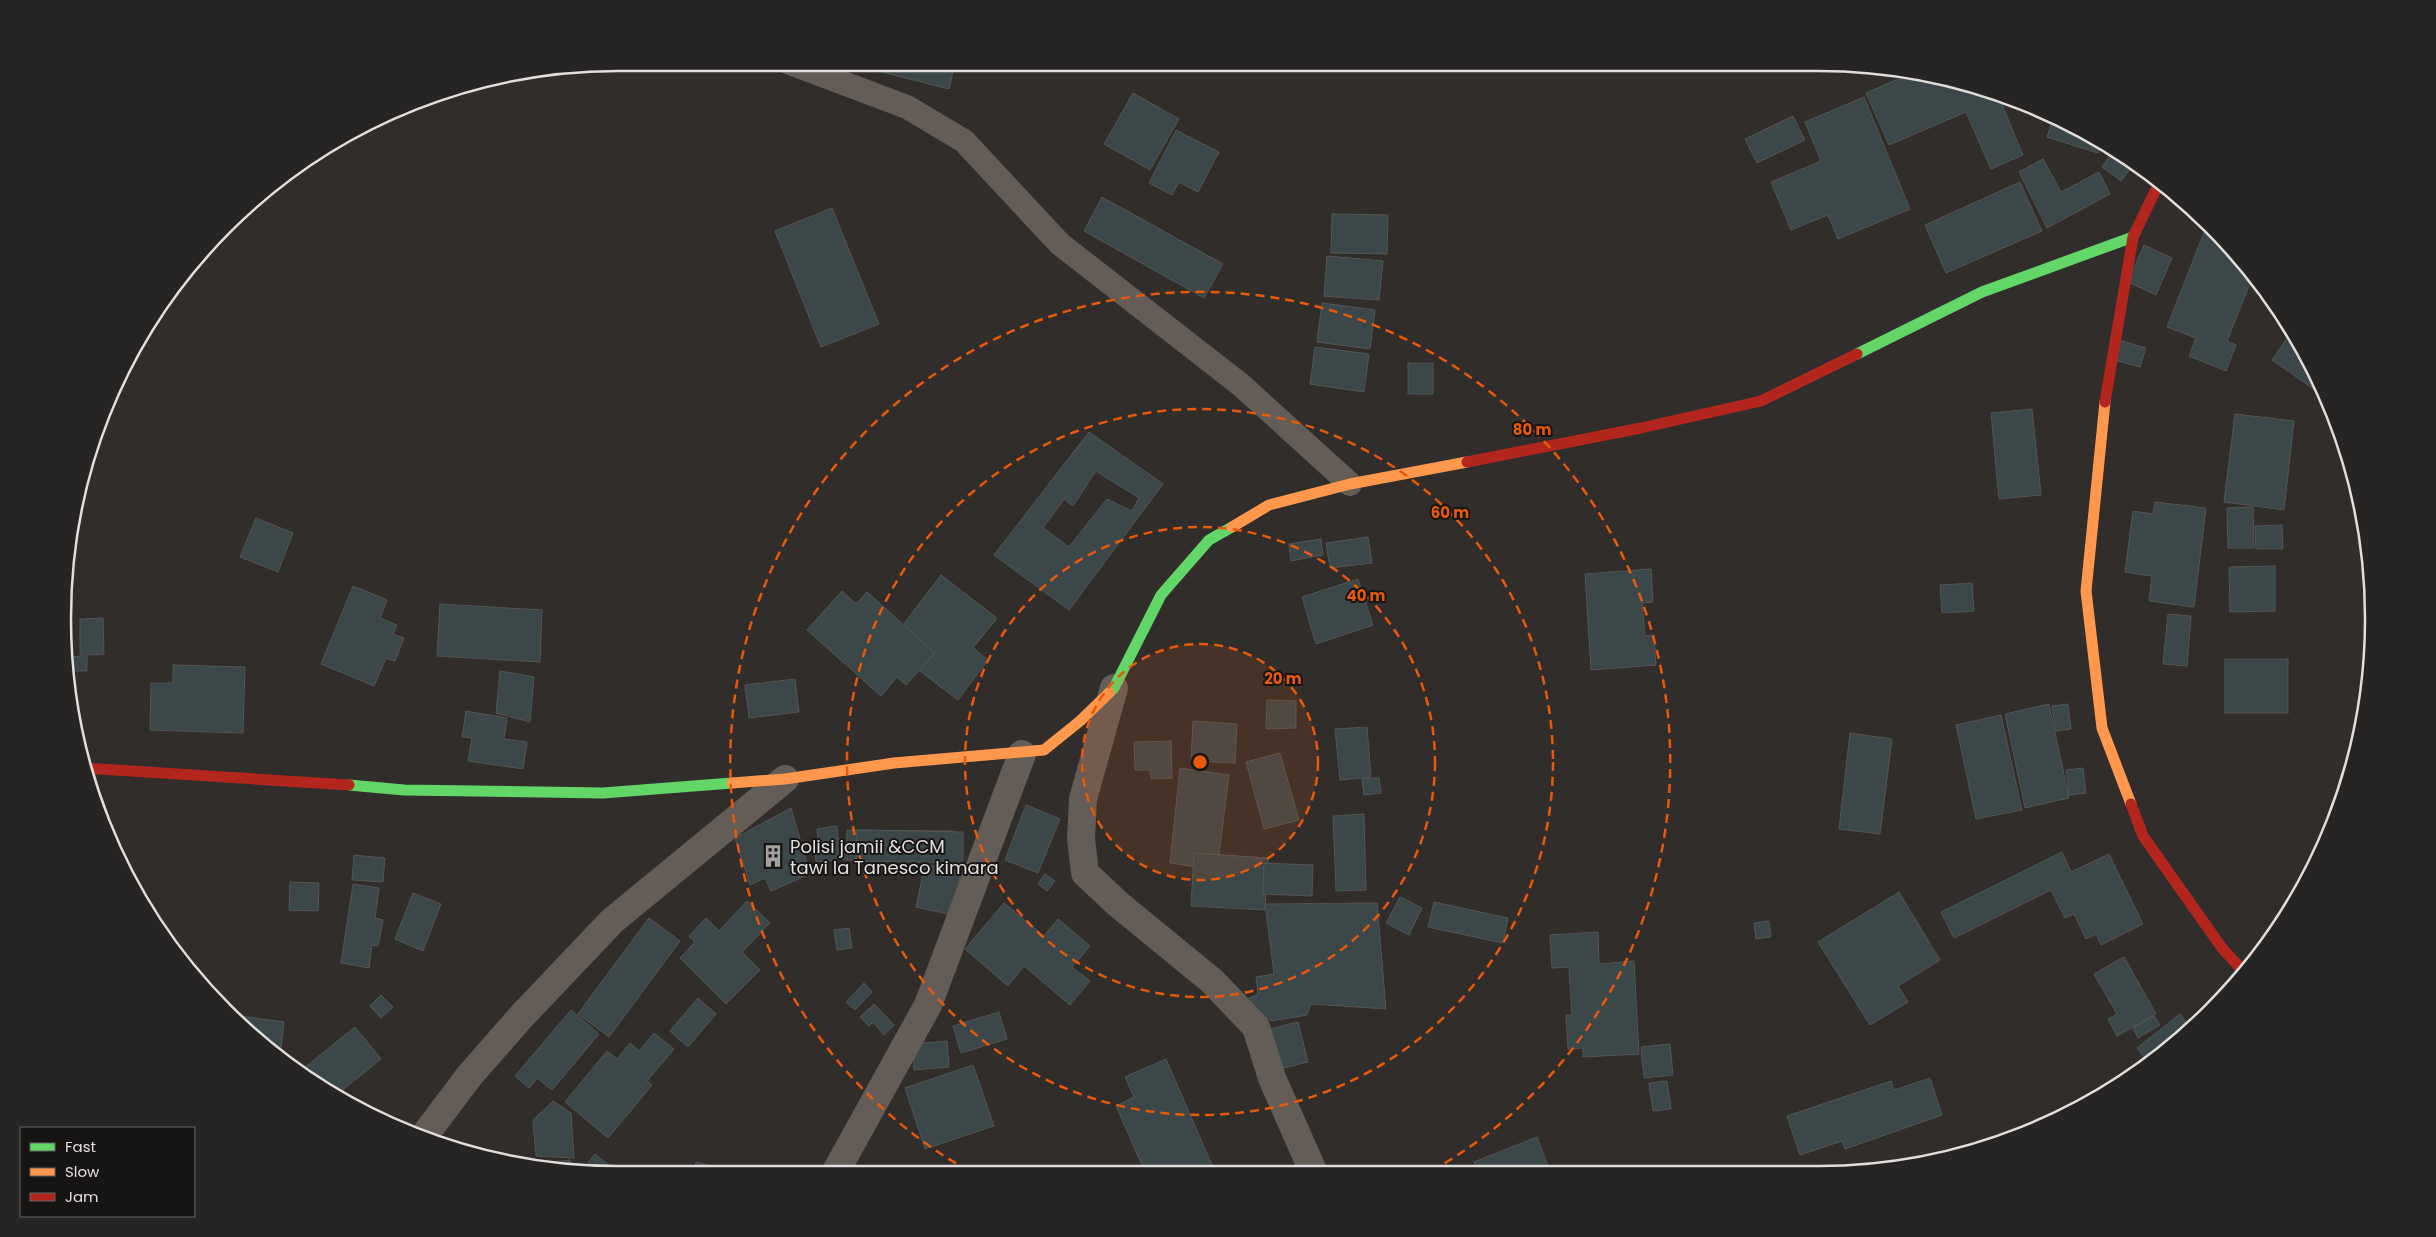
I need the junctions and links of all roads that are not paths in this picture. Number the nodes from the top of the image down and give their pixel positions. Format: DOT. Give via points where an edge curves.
graph roads {
  1 [pos="811,71"];
  2 [pos="2156,189"];
  3 [pos="2133,237"];
  4 [pos="1350,484"];
  5 [pos="1114,688"];
  6 [pos="1022,754"];
  7 [pos="93,769"];
  8 [pos="785,778"];
  9 [pos="2239,967"];
  10 [pos="428,1131"];
  11 [pos="839,1166"];
  12 [pos="1311,1166"];
  1 -- 4 [label="lane" via="907,107 964,141 1060,244 1241,385"];
  2 -- 3 [label="street"];
  3 -- 4 [label="street" via="1982,292 1761,401 1641,428"];
  3 -- 9 [label="street" via="2106,389 2086,591 2102,728 2143,836 2222,948"];
  4 -- 5 [label="street" via="1269,505 1208,540 1161,595"];
  5 -- 6 [label="street" via="1044,750"];
  5 -- 12 [label="street" via="1083,799 1081,838 1085,873 1212,981 1256,1027 1272,1078"];
  6 -- 8 [label="street" via="894,763"];
  6 -- 11 [label="street" via="928,1005"];
  7 -- 8 [label="street" via="434,791 603,793"];
  8 -- 10 [label="street" via="612,921 470,1075"];
}
